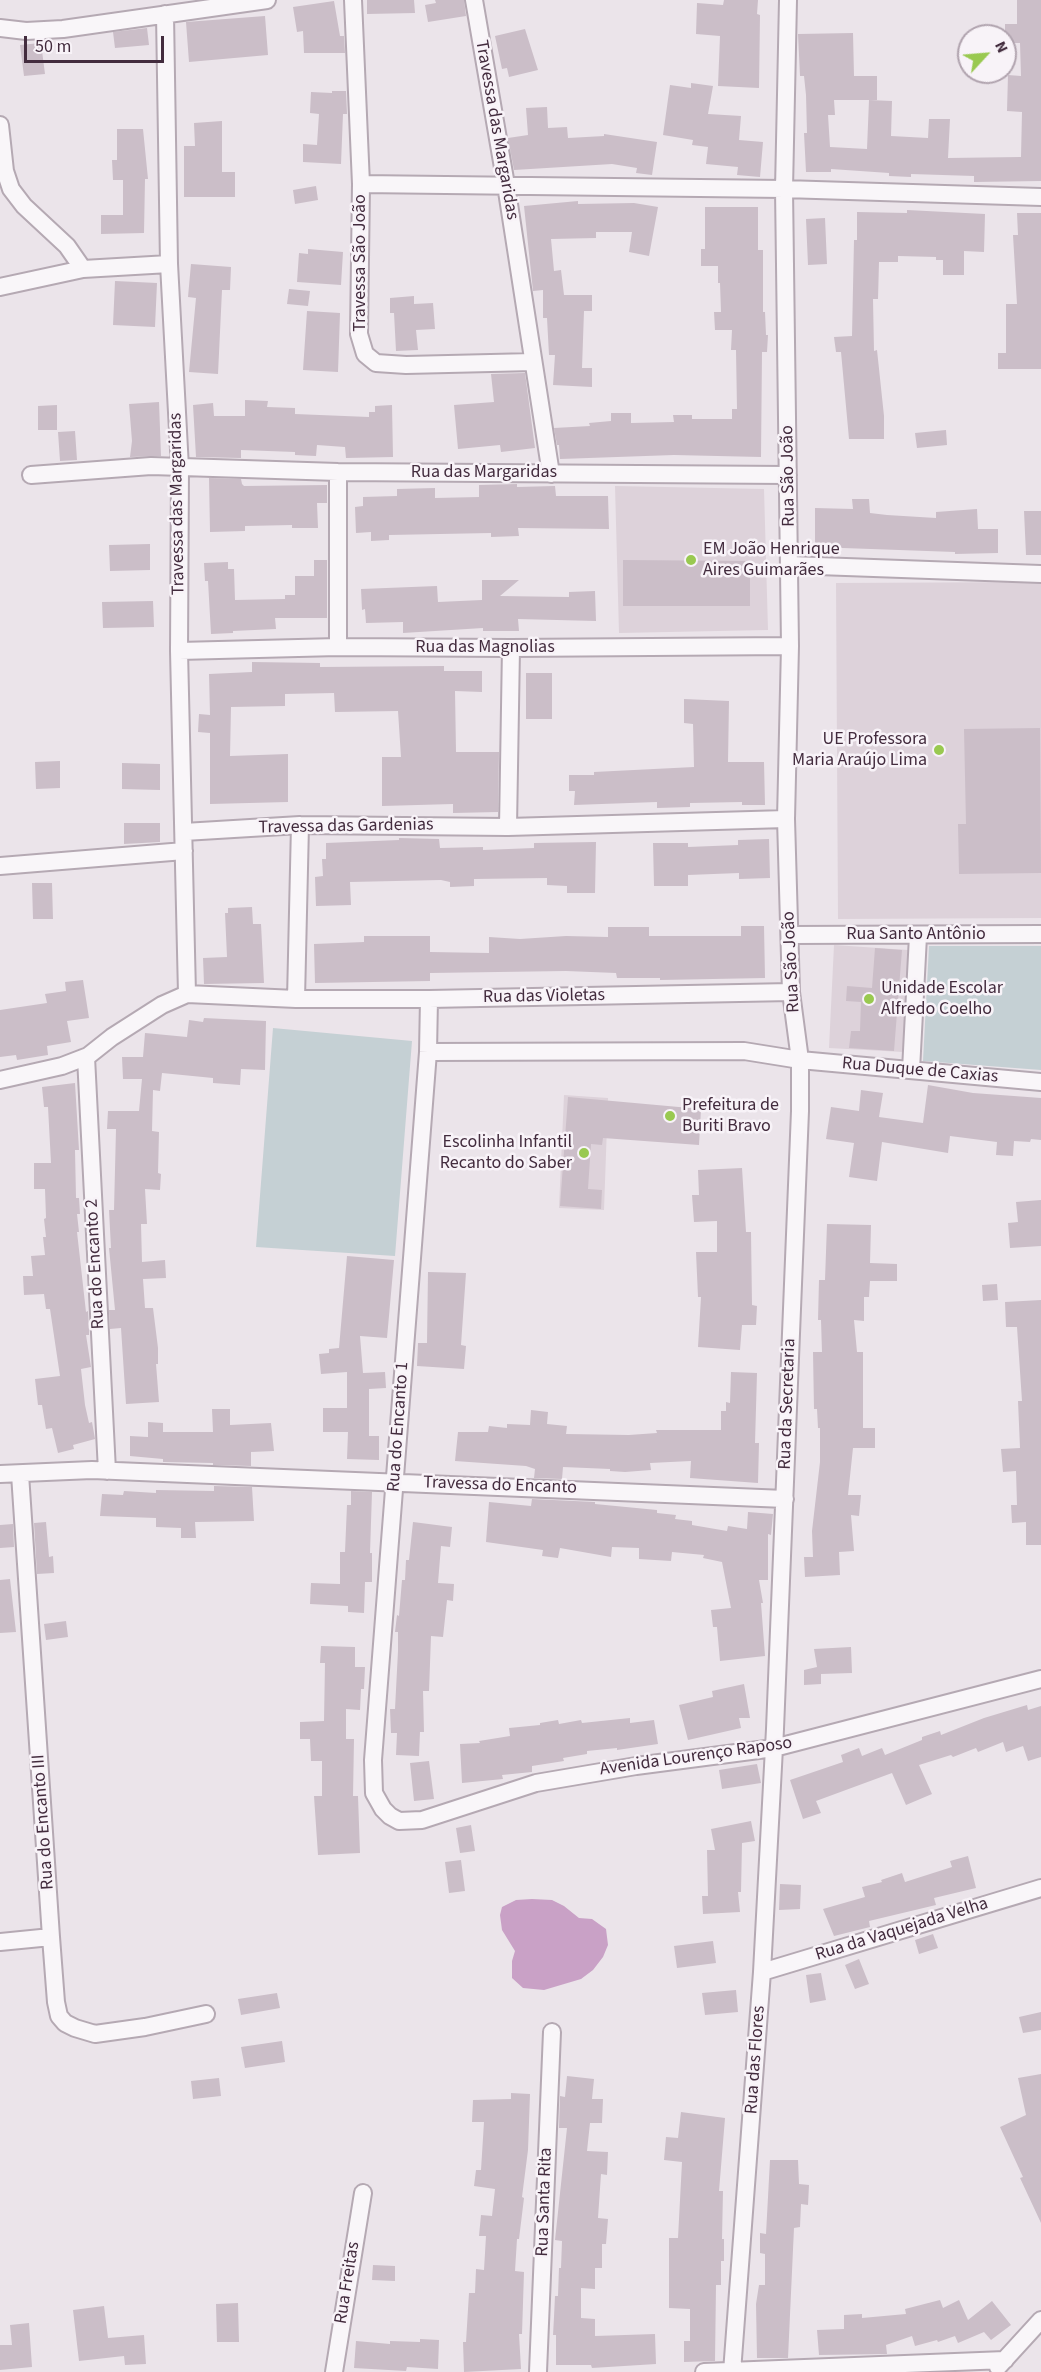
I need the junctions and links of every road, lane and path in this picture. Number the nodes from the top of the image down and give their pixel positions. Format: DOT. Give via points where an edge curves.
graph roads {
  1 [pos="267,0"];
  2 [pos="352,0"];
  3 [pos="474,0"];
  4 [pos="788,0"];
  5 [pos="165,14"];
  6 [pos="0,28"];
  7 [pos="0,125"];
  8 [pos="361,184"];
  9 [pos="506,185"];
  10 [pos="784,189"];
  11 [pos="1041,197"];
  12 [pos="169,264"];
  13 [pos="82,269"];
  14 [pos="0,287"];
  15 [pos="533,362"];
  16 [pos="180,468"];
  17 [pos="338,472"];
  18 [pos="551,474"];
  19 [pos="32,475"];
  20 [pos="788,475"];
  21 [pos="790,565"];
  22 [pos="1041,574"];
  23 [pos="790,646"];
  24 [pos="338,647"];
  25 [pos="511,648"];
  26 [pos="179,651"];
  27 [pos="786,819"];
  28 [pos="300,825"];
  29 [pos="508,827"];
  30 [pos="184,832"];
  31 [pos="184,851"];
  32 [pos="0,866"];
  33 [pos="1041,934"];
  34 [pos="791,935"];
  35 [pos="918,936"];
  36 [pos="791,992"];
  37 [pos="187,994"];
  38 [pos="296,999"];
  39 [pos="429,999"];
  40 [pos="428,1052"];
  41 [pos="86,1057"];
  42 [pos="800,1060"];
  43 [pos="911,1070"];
  44 [pos="0,1080"];
  45 [pos="1041,1082"];
  46 [pos="106,1471"];
  47 [pos="0,1474"];
  48 [pos="20,1474"];
  49 [pos="394,1482"];
  50 [pos="784,1499"];
  51 [pos="1041,1679"];
  52 [pos="774,1748"];
  53 [pos="422,1820"];
  54 [pos="1041,1888"];
  55 [pos="51,1937"];
  56 [pos="0,1942"];
  57 [pos="762,1972"];
  58 [pos="206,2014"];
  59 [pos="552,2032"];
  60 [pos="363,2193"];
  61 [pos="1041,2320"];
  62 [pos="999,2366"];
  63 [pos="334,2372"];
  64 [pos="538,2372"];
  65 [pos="704,2372"];
  66 [pos="732,2372"];
  1 -- 5 [label="street"];
  2 -- 8 [label="street, Travessa São João"];
  3 -- 9 [label="street, Travessa das Margaridas"];
  4 -- 10 [label="street, Rua São João"];
  5 -- 6 [label="street" via="54,30"];
  5 -- 12 [label="street, Travessa das Margaridas"];
  7 -- 13 [label="street" via="11,189 68,246"];
  8 -- 9 [label="street"];
  8 -- 15 [label="street, Travessa São João" via="359,334 365,354 376,363 406,365"];
  9 -- 10 [label="street"];
  9 -- 15 [label="street, Travessa das Margaridas"];
  10 -- 11 [label="street"];
  10 -- 20 [label="street, Rua São João"];
  12 -- 13 [label="street"];
  12 -- 16 [label="street, Travessa das Margaridas"];
  13 -- 14 [label="street"];
  15 -- 18 [label="street, Travessa das Margaridas"];
  16 -- 17 [label="street, Rua das Margaridas"];
  16 -- 19 [label="street, Rua das Margaridas"];
  16 -- 26 [label="street, Travessa das Margaridas"];
  17 -- 18 [label="street, Rua das Margaridas"];
  17 -- 24 [label="street"];
  18 -- 20 [label="street, Rua das Margaridas"];
  20 -- 21 [label="street, Rua São João"];
  21 -- 22 [label="street"];
  21 -- 23 [label="street, Rua São João"];
  23 -- 25 [label="street, Rua das Magnolias"];
  23 -- 27 [label="street, Rua São João"];
  24 -- 25 [label="street, Rua das Magnolias"];
  24 -- 26 [label="street, Rua das Magnolias"];
  25 -- 29 [label="street"];
  26 -- 30 [label="street, Travessa das Margaridas"];
  27 -- 29 [label="street, Travessa das Gardenias"];
  27 -- 34 [label="street, Rua São João"];
  28 -- 29 [label="street, Travessa das Gardenias"];
  28 -- 30 [label="street, Travessa das Gardenias"];
  28 -- 38 [label="street"];
  30 -- 31 [label="street, Travessa das Margaridas"];
  31 -- 32 [label="street"];
  31 -- 37 [label="street, Travessa das Margaridas"];
  33 -- 35 [label="street, Rua Santo Antônio"];
  34 -- 35 [label="street, Rua Santo Antônio"];
  34 -- 36 [label="street, Rua São João"];
  35 -- 43 [label="street"];
  36 -- 39 [label="street, Rua das Violetas"];
  36 -- 42 [label="street, Rua São João"];
  37 -- 38 [label="street, Rua das Violetas"];
  37 -- 41 [label="street" via="162,1005"];
  38 -- 39 [label="street, Rua das Violetas"];
  39 -- 40 [label="street, Rua do Encanto 1"];
  40 -- 42 [label="street" via="734,1051"];
  40 -- 49 [label="street, Rua do Encanto 1"];
  41 -- 44 [label="street"];
  41 -- 46 [label="street, Rua do Encanto 2"];
  42 -- 43 [label="street, Rua Duque de Caxias"];
  42 -- 50 [label="street, Rua da Secretaria"];
  43 -- 45 [label="street, Rua Duque de Caxias"];
  46 -- 48 [label="street, Travessa do Encanto"];
  46 -- 49 [label="street, Travessa do Encanto"];
  47 -- 48 [label="street, Travessa do Encanto"];
  48 -- 55 [label="street, Rua do Encanto III"];
  49 -- 50 [label="street, Travessa do Encanto"];
  49 -- 53 [label="street, Rua do Encanto 1" via="373,1783 378,1801 390,1816 399,1821"];
  50 -- 52 [label="street, Rua da Secretaria"];
  51 -- 52 [label="street, Avenida Lourenço Raposo"];
  52 -- 53 [label="street, Avenida Lourenço Raposo" via="536,1783"];
  52 -- 57 [label="street, Rua das Flores"];
  54 -- 57 [label="street, Rua da Vaquejada Velha"];
  55 -- 56 [label="street"];
  55 -- 58 [label="street, Rua do Encanto III" via="59,2016 75,2028 105,2033"];
  57 -- 66 [label="street, Rua das Flores"];
  59 -- 64 [label="street, Rua Santa Rita"];
  60 -- 63 [label="street, Rua Freitas"];
  61 -- 62 [label="street"];
  62 -- 66 [label="street"];
  65 -- 66 [label="street"];
}
